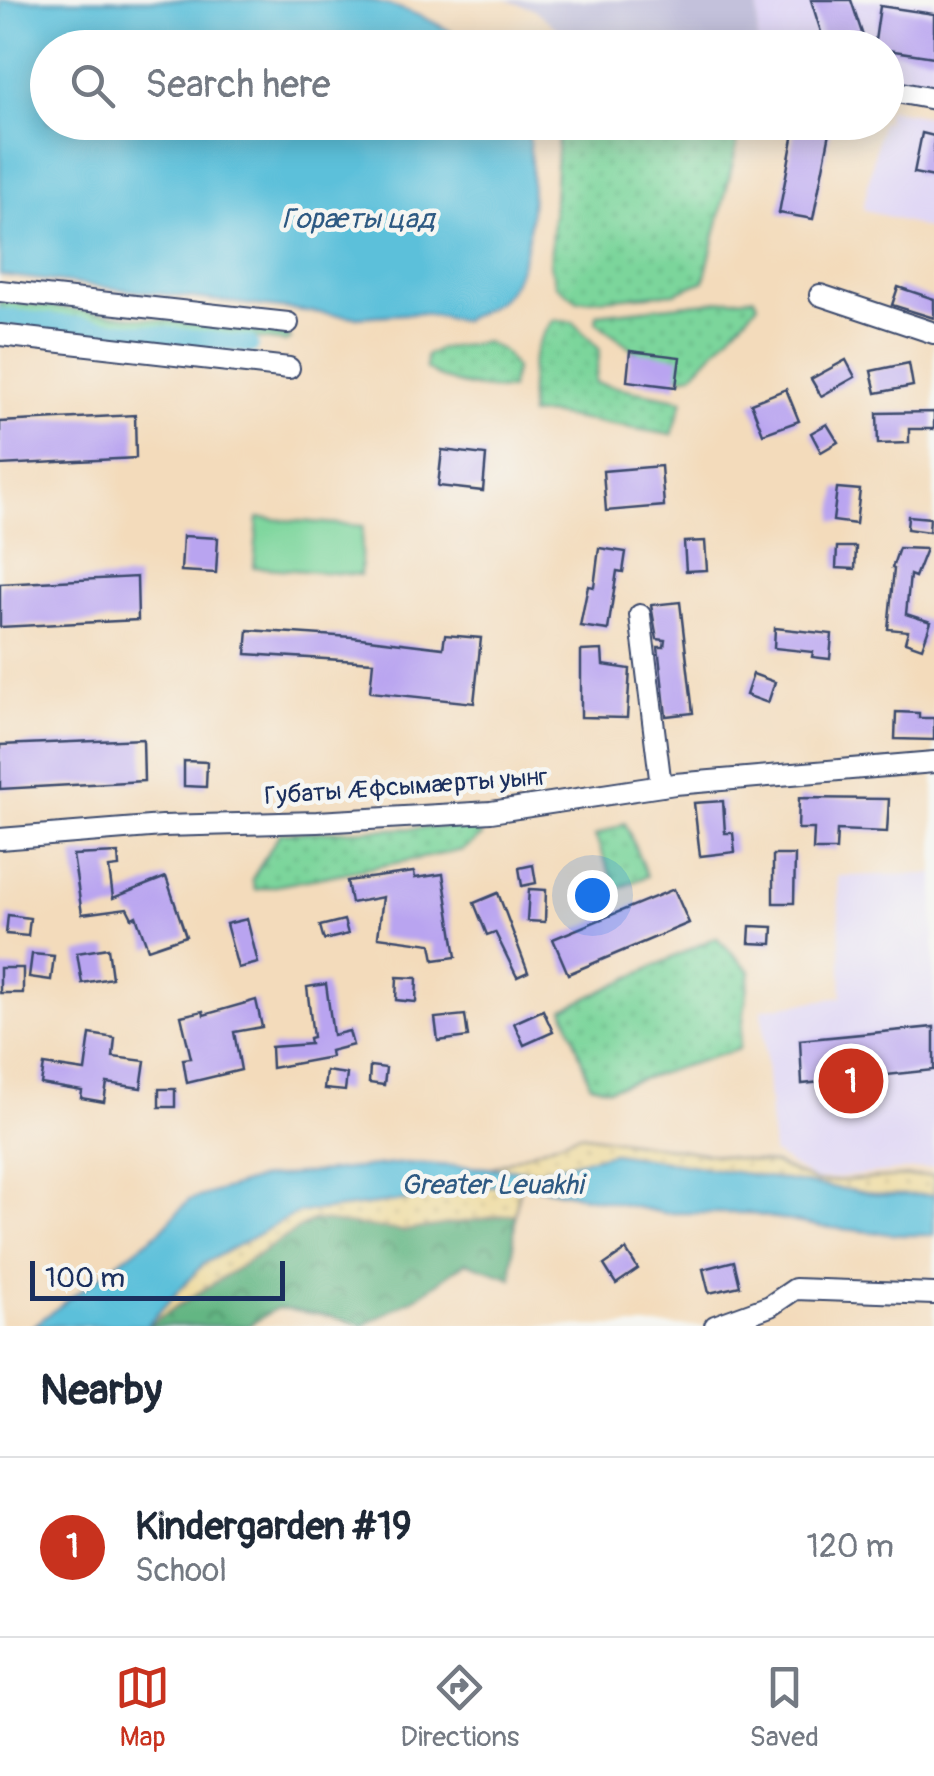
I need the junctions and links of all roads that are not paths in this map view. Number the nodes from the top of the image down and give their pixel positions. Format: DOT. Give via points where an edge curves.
graph roads {
  1 [pos="904,93"];
  2 [pos="934,99"];
  3 [pos="0,291"];
  4 [pos="820,295"];
  5 [pos="288,324"];
  6 [pos="934,333"];
  7 [pos="0,335"];
  8 [pos="289,368"];
  9 [pos="640,615"];
  10 [pos="934,762"];
  11 [pos="661,786"];
  12 [pos="0,839"];
  13 [pos="934,1294"];
  14 [pos="716,1326"];
  1 -- 2 [label="street"];
  3 -- 5 [label="street"];
  4 -- 6 [label="street"];
  7 -- 8 [label="street"];
  9 -- 11 [label="street"];
  10 -- 11 [label="street, Губаты Æфсымæрты уынг"];
  11 -- 12 [label="street, Губаты Æфсымæрты уынг" via="491,812"];
  13 -- 14 [label="street" via="795,1289"];
}
